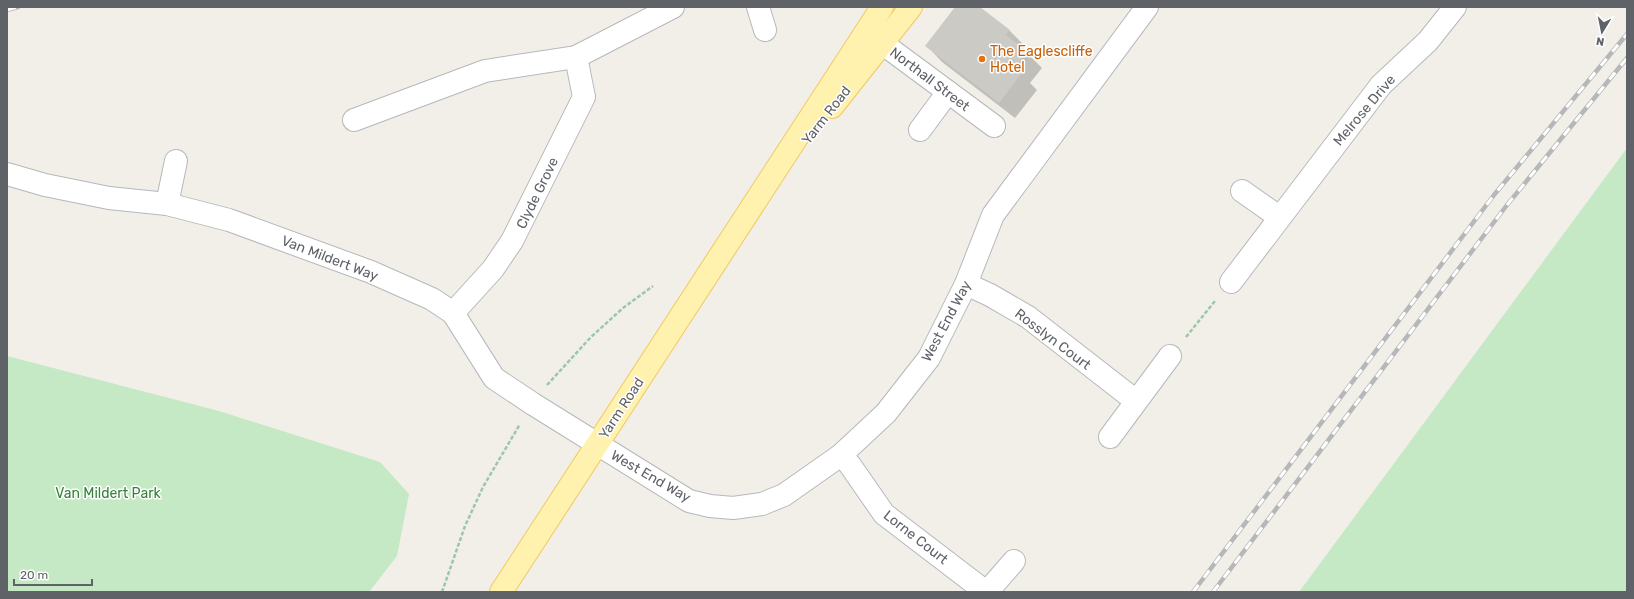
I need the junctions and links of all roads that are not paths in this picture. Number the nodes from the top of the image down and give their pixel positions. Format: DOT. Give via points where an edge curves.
graph roads {
  1 [pos="673,7"];
  2 [pos="758,7"];
  3 [pos="882,7"];
  4 [pos="911,7"];
  5 [pos="1147,7"];
  6 [pos="1455,7"];
  7 [pos="765,30"];
  8 [pos="874,37"];
  9 [pos="576,57"];
  10 [pos="948,92"];
  11 [pos="354,120"];
  12 [pos="994,126"];
  13 [pos="920,130"];
  14 [pos="176,161"];
  15 [pos="7,174"];
  16 [pos="1242,191"];
  17 [pos="167,204"];
  18 [pos="1279,217"];
  19 [pos="1231,282"];
  20 [pos="966,284"];
  21 [pos="453,313"];
  22 [pos="1170,356"];
  23 [pos="1136,401"];
  24 [pos="1110,437"];
  25 [pos="597,444"];
  26 [pos="841,455"];
  27 [pos="1014,561"];
  28 [pos="501,592"];
  29 [pos="987,592"];
  1 -- 9 [label="street"];
  2 -- 7 [label="street"];
  3 -- 8 [label="main road, Yarm Road"];
  4 -- 8 [label="main road, Yarm Road"];
  5 -- 20 [label="street, West End Way" via="994,215"];
  6 -- 18 [label="street, Melrose Drive" via="1428,41 1381,85"];
  8 -- 10 [label="street, Northall Street"];
  8 -- 25 [label="main road, Yarm Road" via="741,223"];
  9 -- 11 [label="street" via="485,71"];
  9 -- 21 [label="street, Clyde Grove" via="584,97 512,241 493,269"];
  10 -- 12 [label="street, Northall Street"];
  10 -- 13 [label="street"];
  14 -- 17 [label="street"];
  15 -- 17 [label="street, Van Mildert Way" via="108,198"];
  16 -- 18 [label="street"];
  17 -- 21 [label="street, Van Mildert Way" via="229,220 371,272 432,299"];
  18 -- 19 [label="street, Melrose Drive"];
  20 -- 23 [label="street, Rosslyn Court" via="1028,317"];
  20 -- 26 [label="street, West End Way" via="929,358 886,413"];
  21 -- 25 [label="street, Van Mildert Way" via="494,378"];
  22 -- 23 [label="street"];
  23 -- 24 [label="street"];
  25 -- 26 [label="street, West End Way" via="689,501 733,508 762,504 784,495"];
  25 -- 28 [label="main road, Yarm Road"];
  26 -- 29 [label="street, Lorne Court" via="884,514"];
  27 -- 29 [label="street, Lorne Court"];
}
